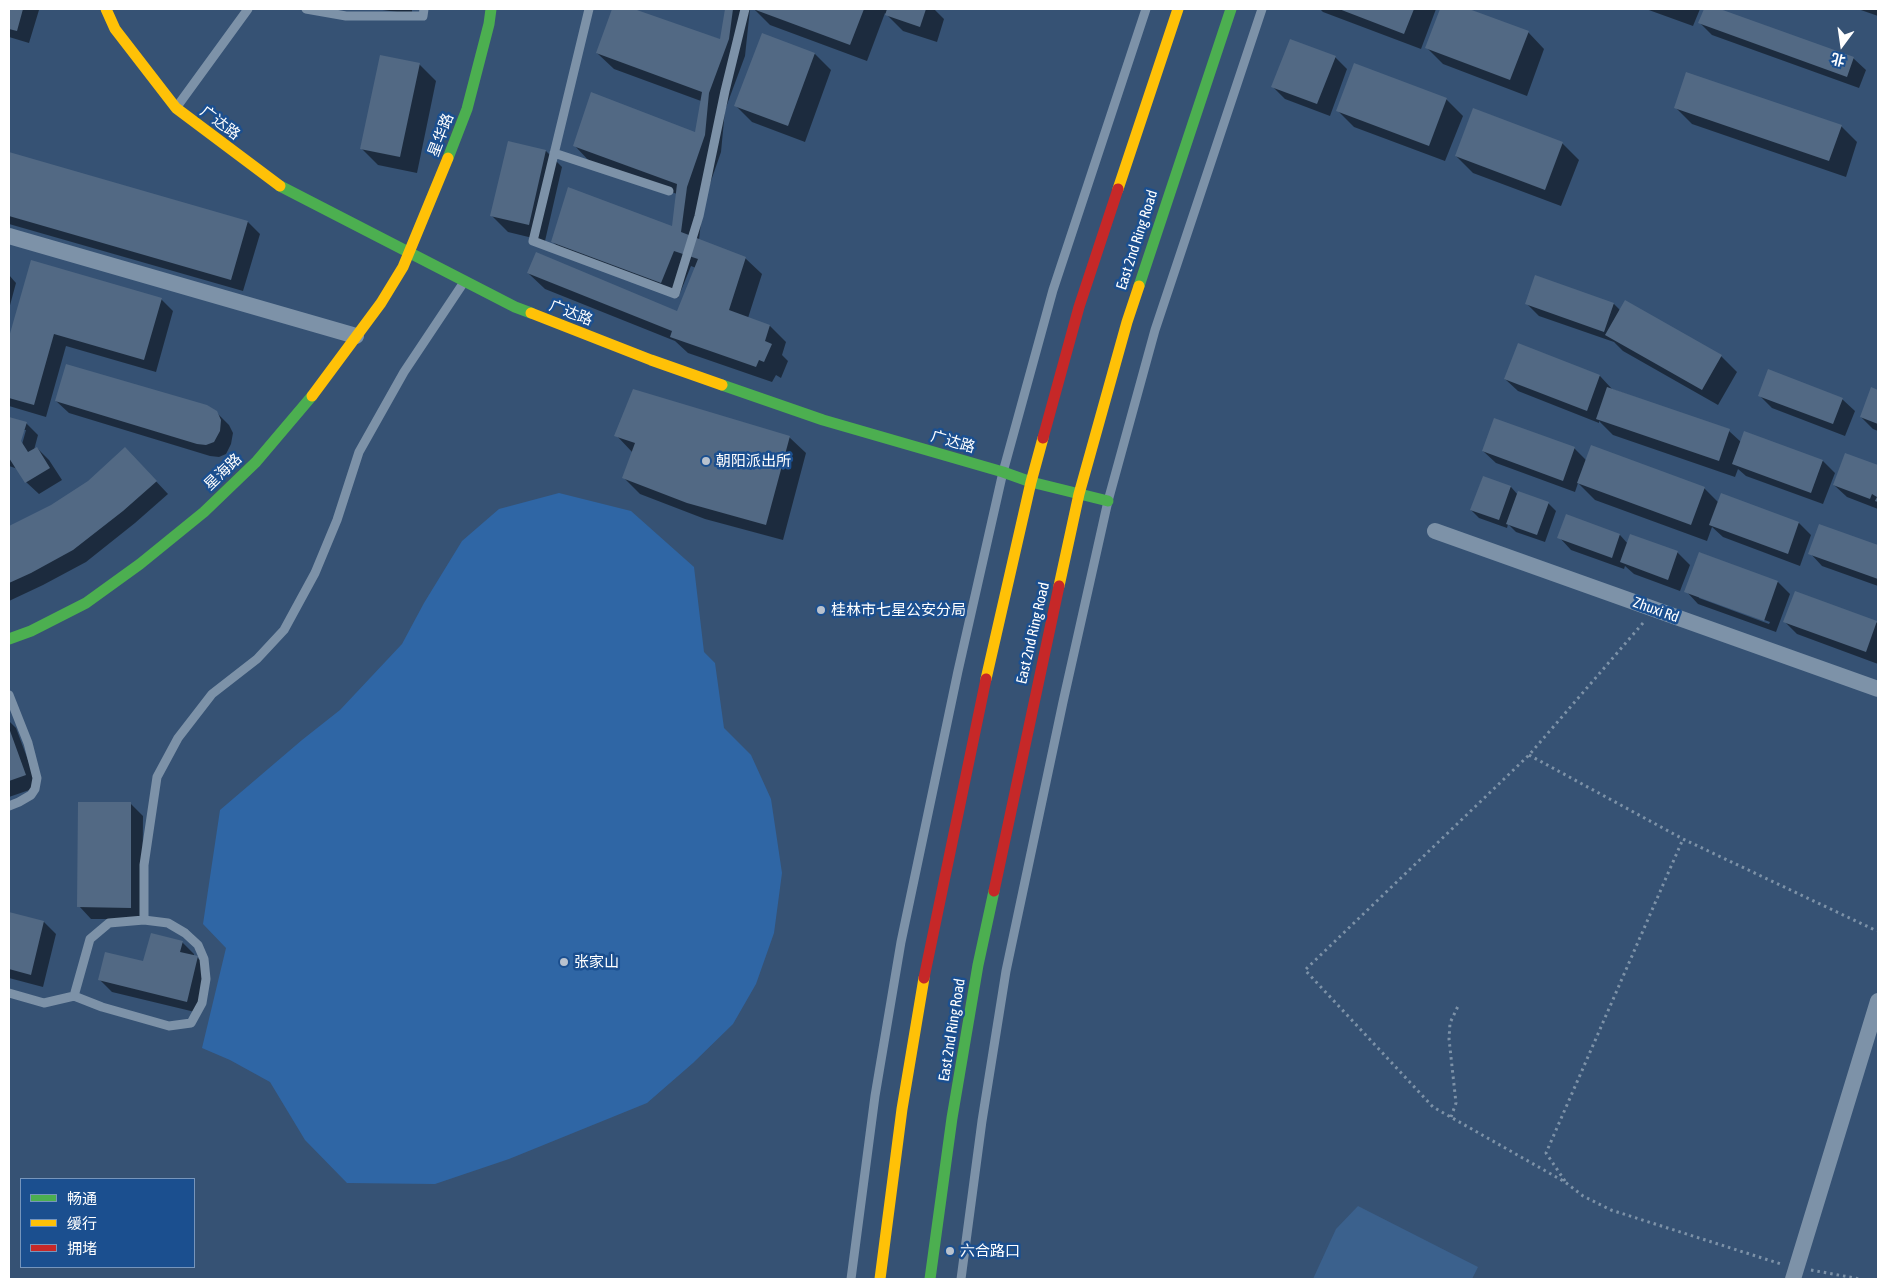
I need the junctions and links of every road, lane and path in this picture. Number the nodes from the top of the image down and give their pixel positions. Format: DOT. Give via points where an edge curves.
graph roads {
  1 [pos="106,9"];
  2 [pos="248,9"];
  3 [pos="306,9"];
  4 [pos="424,9"];
  5 [pos="491,9"];
  6 [pos="589,9"];
  7 [pos="745,9"];
  8 [pos="1146,9"];
  9 [pos="1178,9"];
  10 [pos="1231,9"];
  11 [pos="1262,9"];
  12 [pos="176,108"];
  13 [pos="554,153"];
  14 [pos="669,191"];
  15 [pos="9,236"];
  16 [pos="409,254"];
  17 [pos="403,266"];
  18 [pos="464,282"];
  19 [pos="356,336"];
  20 [pos="1003,472"];
  21 [pos="1031,482"];
  22 [pos="1079,494"];
  23 [pos="1108,502"];
  24 [pos="1434,530"];
  25 [pos="1643,623"];
  26 [pos="9,639"];
  27 [pos="1878,689"];
  28 [pos="9,695"];
  29 [pos="1529,755"];
  30 [pos="9,806"];
  31 [pos="1683,839"];
  32 [pos="144,920"];
  33 [pos="1877,931"];
  34 [pos="9,993"];
  35 [pos="74,996"];
  36 [pos="1878,1001"];
  37 [pos="1459,1004"];
  38 [pos="1451,1117"];
  39 [pos="1565,1182"];
  40 [pos="1795,1274"];
  41 [pos="851,1279"];
  42 [pos="880,1279"];
  43 [pos="930,1279"];
  44 [pos="961,1279"];
  45 [pos="1860,1279"];
  1 -- 12 [label="main road, 广达路" via="115,29"];
  2 -- 12 [label="lane"];
  3 -- 4 [label="lane" via="356,16 423,16"];
  5 -- 16 [label="main road, 星华路" via="467,109"];
  6 -- 13 [label="lane"];
  7 -- 13 [label="lane" via="699,216 675,294 533,241"];
  8 -- 20 [label="lane" via="1052,290"];
  9 -- 21 [label="main road" via="1079,307"];
  10 -- 22 [label="main road, East 2nd Ring Road" via="1126,322"];
  11 -- 23 [label="lane" via="1155,330"];
  12 -- 16 [label="main road, 广达路" via="277,185"];
  13 -- 14 [label="lane"];
  15 -- 19 [label="street"];
  16 -- 17 [label="main road, 星华路"];
  16 -- 18 [label="main road, 广达路"];
  17 -- 19 [label="main road, 星海路"];
  18 -- 20 [label="main road, 广达路" via="514,307 651,360 823,420"];
  18 -- 32 [label="lane" via="404,372 359,452 337,520 315,573 284,630 257,659 212,694 178,738 157,777 144,865"];
  19 -- 26 [label="main road, 星海路" via="317,390 268,447 204,512 86,603"];
  20 -- 21 [label="main road, 广达路"];
  20 -- 41 [label="lane" via="901,942 875,1096"];
  21 -- 22 [label="main road, 广达路"];
  21 -- 42 [label="main road" via="928,956 902,1109"];
  22 -- 23 [label="main road, 广达路"];
  22 -- 43 [label="main road, East 2nd Ring Road" via="978,966 952,1118"];
  23 -- 44 [label="lane" via="1006,971"];
  24 -- 27 [label="street, Zhuxi Rd"];
  25 -- 29 [label="path"];
  28 -- 30 [label="lane" via="38,778 31,795"];
  29 -- 31 [label="path"];
  29 -- 38 [label="path" via="1305,970 1433,1107"];
  31 -- 33 [label="path"];
  31 -- 39 [label="path" via="1546,1153"];
  32 -- 35 [label="lane" via="109,923 90,940"];
  32 -- 35 [label="lane" via="168,923 198,945 204,959 206,979 202,1003 191,1023 170,1026 102,1008"];
  34 -- 35 [label="lane" via="44,1002"];
  36 -- 40 [label="street"];
  37 -- 38 [label="path" via="1450,1023 1456,1103"];
  38 -- 39 [label="path"];
  39 -- 40 [label="path" via="1583,1196 1611,1210"];
  40 -- 45 [label="path"];
}
